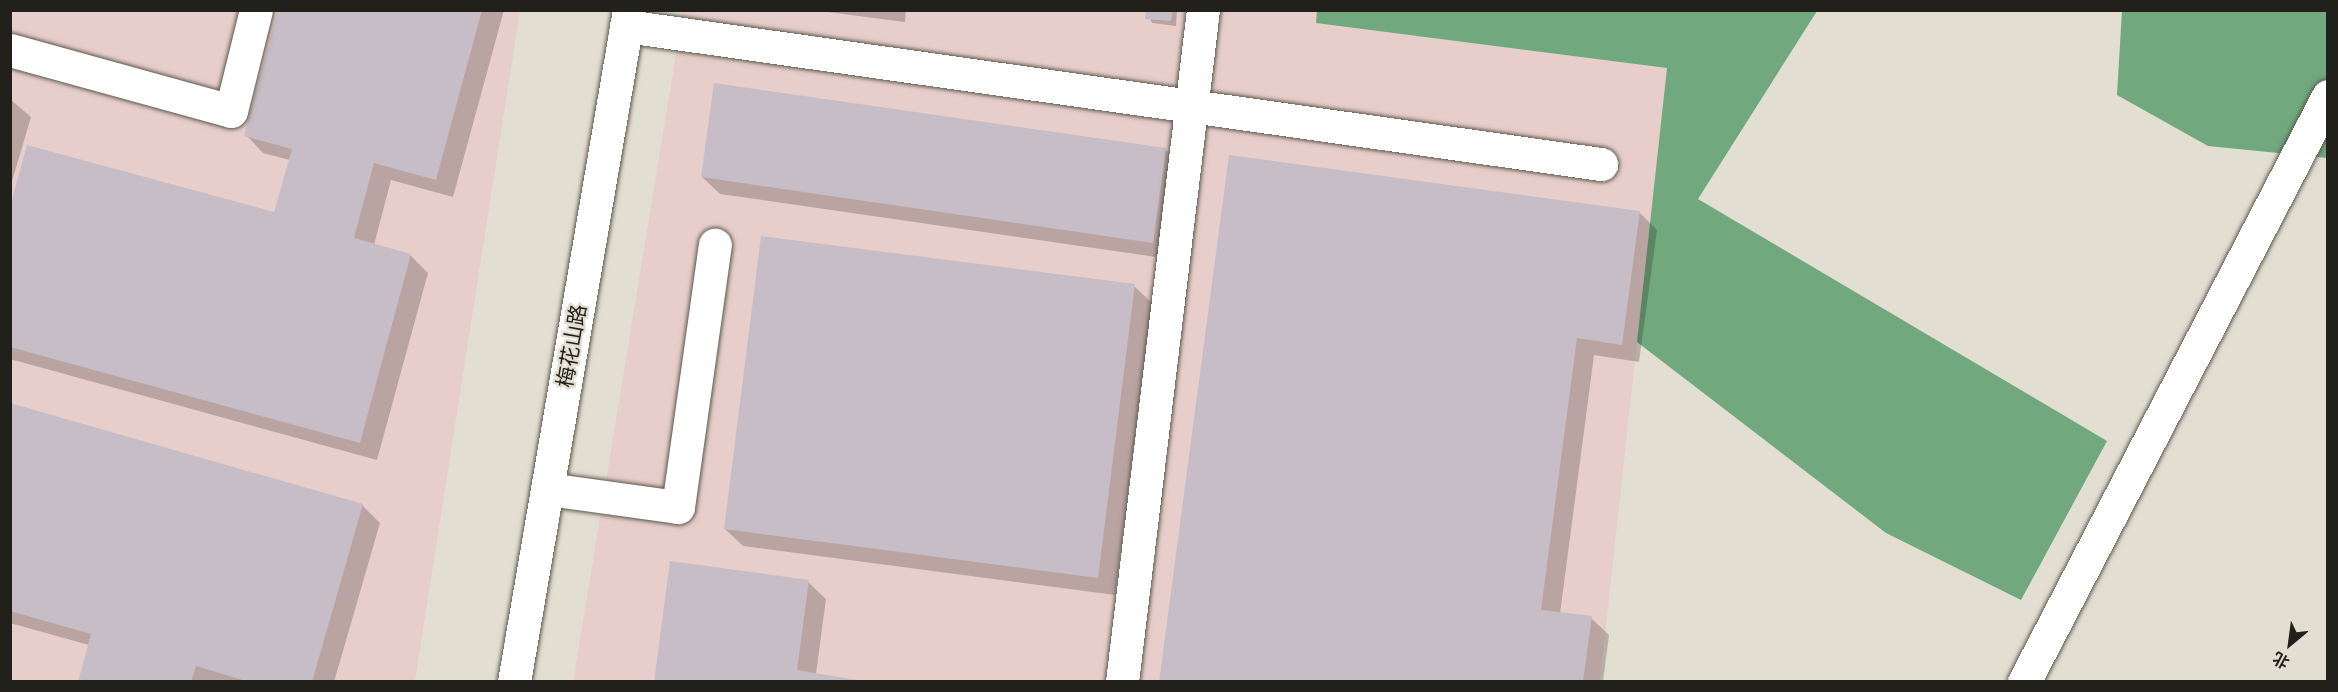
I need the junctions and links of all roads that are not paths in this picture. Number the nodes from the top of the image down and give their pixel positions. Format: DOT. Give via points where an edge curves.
graph roads {
  1 [pos="256,10"];
  2 [pos="1203,10"];
  3 [pos="627,18"];
  4 [pos="10,50"];
  5 [pos="2328,96"];
  6 [pos="1192,110"];
  7 [pos="1601,164"];
  8 [pos="715,245"];
  9 [pos="548,489"];
  10 [pos="514,681"];
  11 [pos="1122,681"];
  12 [pos="2024,681"];
  1 -- 4 [label="street" via="231,111"];
  2 -- 6 [label="street"];
  3 -- 6 [label="street"];
  3 -- 9 [label="street, 梅花山路"];
  5 -- 12 [label="street"];
  6 -- 7 [label="street"];
  6 -- 11 [label="street"];
  8 -- 9 [label="street" via="678,507"];
  9 -- 10 [label="street, 梅花山路"];
}
